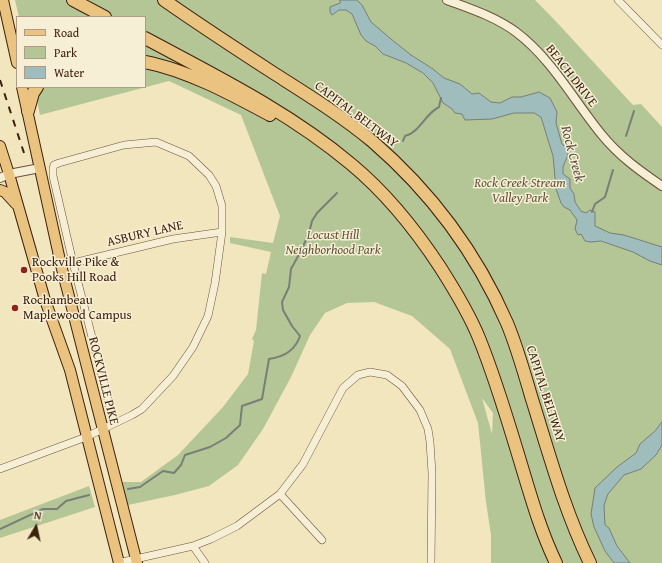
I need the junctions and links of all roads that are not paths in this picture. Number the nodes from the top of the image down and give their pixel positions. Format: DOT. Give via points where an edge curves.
graph roads {
  1 [pos="3,0"];
  2 [pos="164,0"];
  3 [pos="178,0"];
  4 [pos="447,0"];
  5 [pos="618,0"];
  6 [pos="76,1"];
  7 [pos="103,16"];
  8 [pos="146,39"];
  9 [pos="662,45"];
  10 [pos="16,58"];
  11 [pos="146,62"];
  12 [pos="276,75"];
  13 [pos="22,88"];
  14 [pos="36,88"];
  15 [pos="28,111"];
  16 [pos="0,146"];
  17 [pos="352,165"];
  18 [pos="40,168"];
  19 [pos="3,175"];
  20 [pos="662,186"];
  21 [pos="0,190"];
  22 [pos="17,206"];
  23 [pos="222,232"];
  24 [pos="74,263"];
  25 [pos="114,423"];
  26 [pos="102,429"];
  27 [pos="86,437"];
  28 [pos="0,469"];
  29 [pos="280,494"];
  30 [pos="322,540"];
  31 [pos="193,546"];
  32 [pos="136,561"];
  33 [pos="118,563"];
  34 [pos="205,563"];
  35 [pos="431,563"];
  36 [pos="556,563"];
  37 [pos="590,563"];
  1 -- 10 [label="main road"];
  2 -- 12 [label="highway, CAPITAL BELTWAY"];
  3 -- 12 [label="highway"];
  4 -- 20 [label="street, BEACH DRIVE" via="505,25 533,47 550,65 615,150"];
  5 -- 9 [label="street"];
  6 -- 7 [label="highway"];
  8 -- 17 [label="highway" via="262,101 322,140"];
  11 -- 17 [label="highway" via="178,71 252,106 289,125"];
  12 -- 37 [label="highway, CAPITAL BELTWAY" via="349,124 404,171 454,229 473,258 507,324 564,503"];
  13 -- 15 [label="main road, ROCKVILLE PIKE"];
  14 -- 15 [label="highway"];
  15 -- 18 [label="main road, ROCKVILLE PIKE"];
  16 -- 19 [label="main road"];
  17 -- 36 [label="highway" via="404,218 427,247 461,302 491,370 536,512"];
  18 -- 19 [label="street"];
  18 -- 26 [label="main road, ROCKVILLE PIKE"];
  19 -- 22 [label="main road"];
  21 -- 22 [label="main road"];
  22 -- 27 [label="main road" via="45,300 70,370"];
  23 -- 24 [label="street, ASBURY LANE" via="173,239"];
  23 -- 24 [label="street, ROCKVILLE PIKE" via="222,206 216,186 190,156 156,142 124,145 54,165 53,176"];
  23 -- 25 [label="street" via="208,316 193,347 173,376 142,409"];
  24 -- 25 [label="street, ROCKVILLE PIKE"];
  25 -- 26 [label="street"];
  26 -- 27 [label="street"];
  26 -- 32 [label="main road, ROCKVILLE PIKE"];
  27 -- 28 [label="street"];
  27 -- 33 [label="main road"];
  29 -- 30 [label="street"];
  29 -- 31 [label="street" via="237,526"];
  29 -- 35 [label="street" via="304,464 343,388 358,375 370,372 387,375 402,386 420,410 428,429 432,473"];
  31 -- 32 [label="street"];
  31 -- 34 [label="street"];
  32 -- 33 [label="street"];
}
